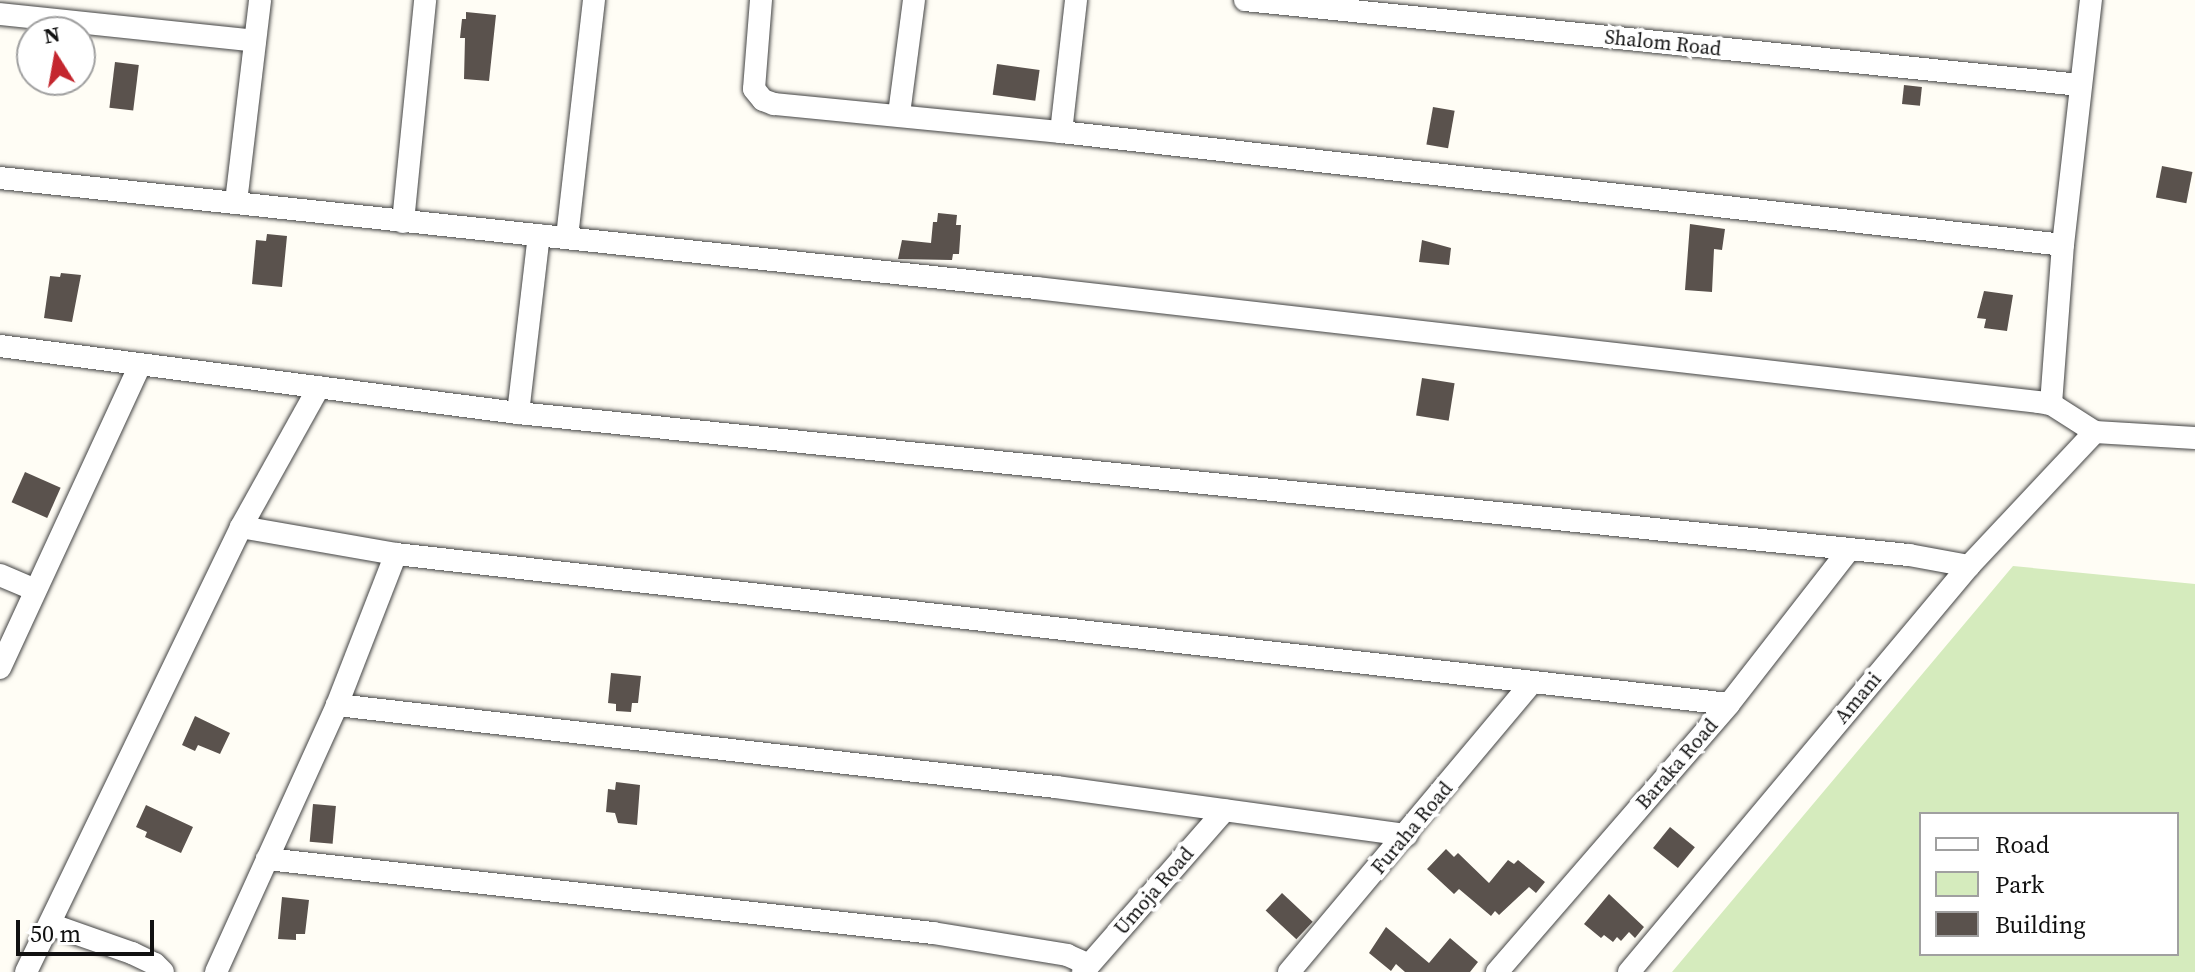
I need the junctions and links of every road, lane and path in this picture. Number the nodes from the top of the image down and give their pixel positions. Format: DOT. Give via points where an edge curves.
graph roads {
  1 [pos="260,0"];
  2 [pos="425,0"];
  3 [pos="594,0"];
  4 [pos="761,0"];
  5 [pos="914,0"];
  6 [pos="1076,0"];
  7 [pos="1245,0"];
  8 [pos="2091,0"];
  9 [pos="0,14"];
  10 [pos="255,41"];
  11 [pos="2081,85"];
  12 [pos="899,114"];
  13 [pos="1061,132"];
  14 [pos="0,178"];
  15 [pos="236,202"];
  16 [pos="403,222"];
  17 [pos="539,235"];
  18 [pos="567,237"];
  19 [pos="2063,245"];
  20 [pos="0,346"];
  21 [pos="140,365"];
  22 [pos="319,387"];
  23 [pos="2051,404"];
  24 [pos="518,413"];
  25 [pos="2095,432"];
  26 [pos="2195,438"];
  27 [pos="241,527"];
  28 [pos="1849,550"];
  29 [pos="396,554"];
  30 [pos="1969,566"];
  31 [pos="0,575"];
  32 [pos="35,590"];
  33 [pos="0,668"];
  34 [pos="1532,682"];
  35 [pos="1729,704"];
  36 [pos="337,705"];
  37 [pos="1225,810"];
  38 [pos="1407,835"];
  39 [pos="267,859"];
  40 [pos="52,925"];
  41 [pos="1086,968"];
  42 [pos="26,972"];
  43 [pos="163,972"];
  44 [pos="216,972"];
  45 [pos="1289,972"];
  46 [pos="1497,972"];
  47 [pos="1629,972"];
  1 -- 10 [label="street"];
  2 -- 16 [label="street"];
  3 -- 18 [label="street"];
  4 -- 12 [label="street" via="757,95 774,104"];
  5 -- 12 [label="street"];
  6 -- 13 [label="street"];
  7 -- 11 [label="street, Shalom Road"];
  8 -- 11 [label="street"];
  9 -- 10 [label="street"];
  10 -- 15 [label="street"];
  11 -- 19 [label="street"];
  12 -- 13 [label="street"];
  13 -- 19 [label="street"];
  14 -- 15 [label="street"];
  15 -- 16 [label="street"];
  16 -- 17 [label="street"];
  17 -- 18 [label="street"];
  17 -- 24 [label="street"];
  18 -- 23 [label="street"];
  19 -- 23 [label="street"];
  20 -- 21 [label="street"];
  21 -- 22 [label="street"];
  21 -- 32 [label="street"];
  22 -- 24 [label="street"];
  22 -- 27 [label="street"];
  23 -- 25 [label="street"];
  24 -- 28 [label="street"];
  25 -- 26 [label="street"];
  25 -- 30 [label="street, Amani"];
  27 -- 29 [label="street"];
  27 -- 40 [label="street"];
  28 -- 30 [label="street"];
  28 -- 35 [label="street, Baraka Road"];
  29 -- 34 [label="street"];
  29 -- 36 [label="street"];
  30 -- 47 [label="street, Amani"];
  31 -- 32 [label="street"];
  32 -- 33 [label="street"];
  34 -- 35 [label="street"];
  34 -- 38 [label="street, Furaha Road"];
  35 -- 46 [label="street, Baraka Road"];
  36 -- 37 [label="street"];
  36 -- 39 [label="street"];
  37 -- 38 [label="street"];
  37 -- 41 [label="street, Umoja Road"];
  38 -- 45 [label="street, Furaha Road"];
  39 -- 41 [label="street" via="933,933 1067,955"];
  39 -- 44 [label="street"];
  40 -- 42 [label="street"];
  40 -- 43 [label="street" via="132,953"];
}
